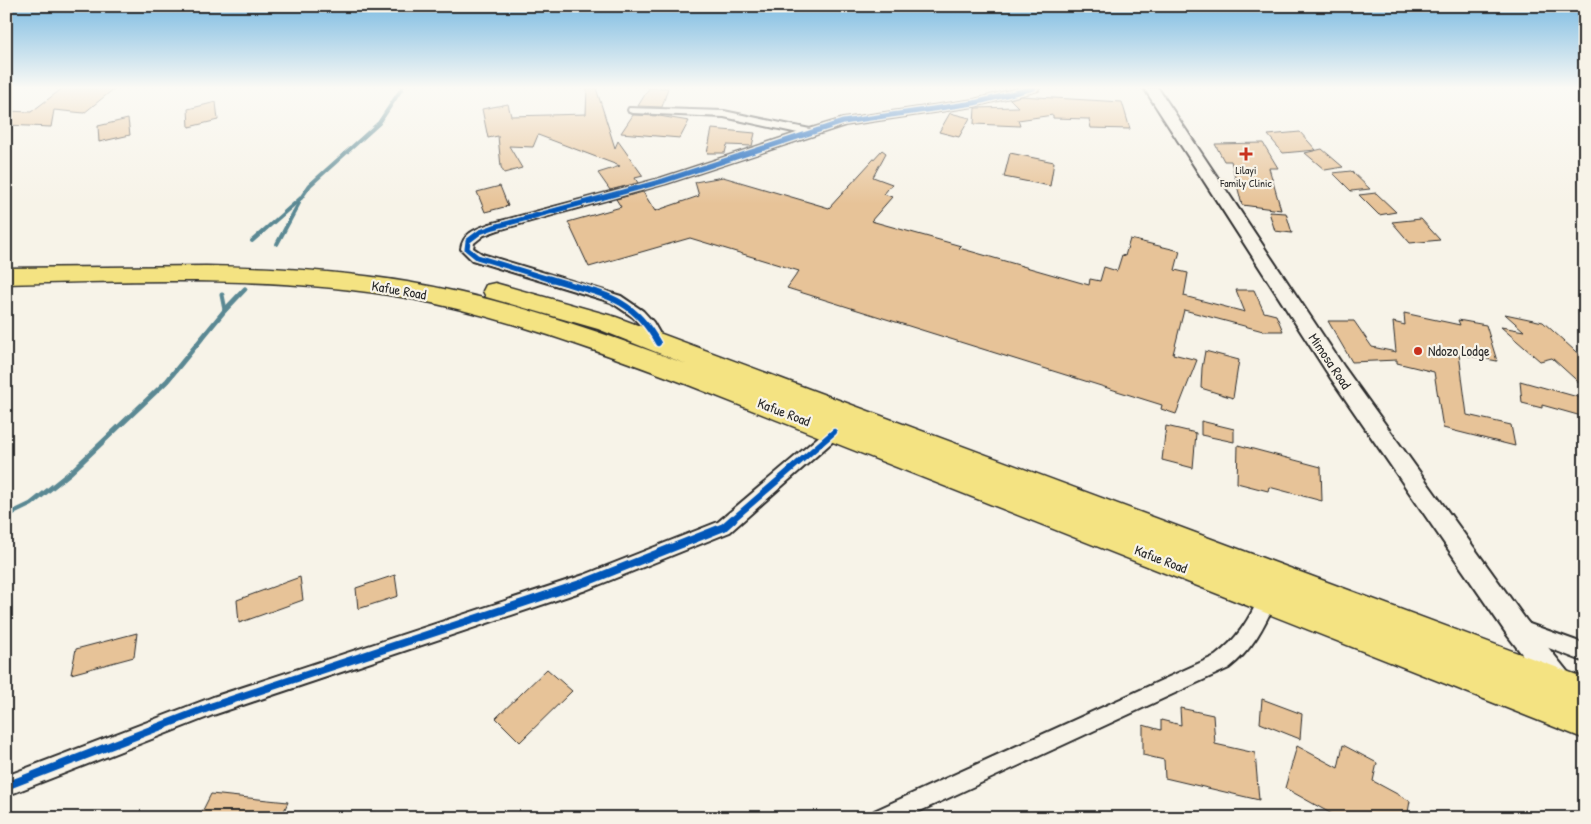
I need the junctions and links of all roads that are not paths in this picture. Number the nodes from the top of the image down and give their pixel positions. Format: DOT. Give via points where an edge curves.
graph roads {
  1 [pos="779,126"];
  2 [pos="828,126"];
  3 [pos="1176,126"];
  4 [pos="808,133"];
  5 [pos="6,262"];
  6 [pos="6,276"];
  7 [pos="658,343"];
  8 [pos="834,432"];
  9 [pos="1267,600"];
  10 [pos="1517,628"];
  11 [pos="1585,653"];
  12 [pos="1479,654"];
  13 [pos="1574,691"];
  14 [pos="1585,721"];
  15 [pos="6,786"];
  16 [pos="881,818"];
  1 -- 4 [label="street"];
  2 -- 4 [label="street"];
  3 -- 10 [label="street, Mimosa Road" via="1337,372"];
  4 -- 7 [label="street" via="663,181 494,227 468,241 467,249 477,257 600,293 628,306 648,325"];
  5 -- 7 [label="highway, Kafue Road" via="171,259 309,260 349,264 505,293 607,323"];
  6 -- 8 [label="highway, Kafue Road" via="276,275 407,290 483,307 569,332"];
  7 -- 12 [label="highway, Kafue Road"];
  8 -- 9 [label="highway, Kafue Road"];
  8 -- 15 [label="street" via="724,527 586,582 213,706"];
  9 -- 14 [label="highway, Kafue Road"];
  9 -- 16 [label="street" via="1246,642 1222,662"];
  10 -- 11 [label="street"];
  10 -- 12 [label="street" via="1519,642 1512,653 1498,657"];
  10 -- 13 [label="street, Mimosa Road"];
  12 -- 13 [label="highway, Kafue Road"];
}
